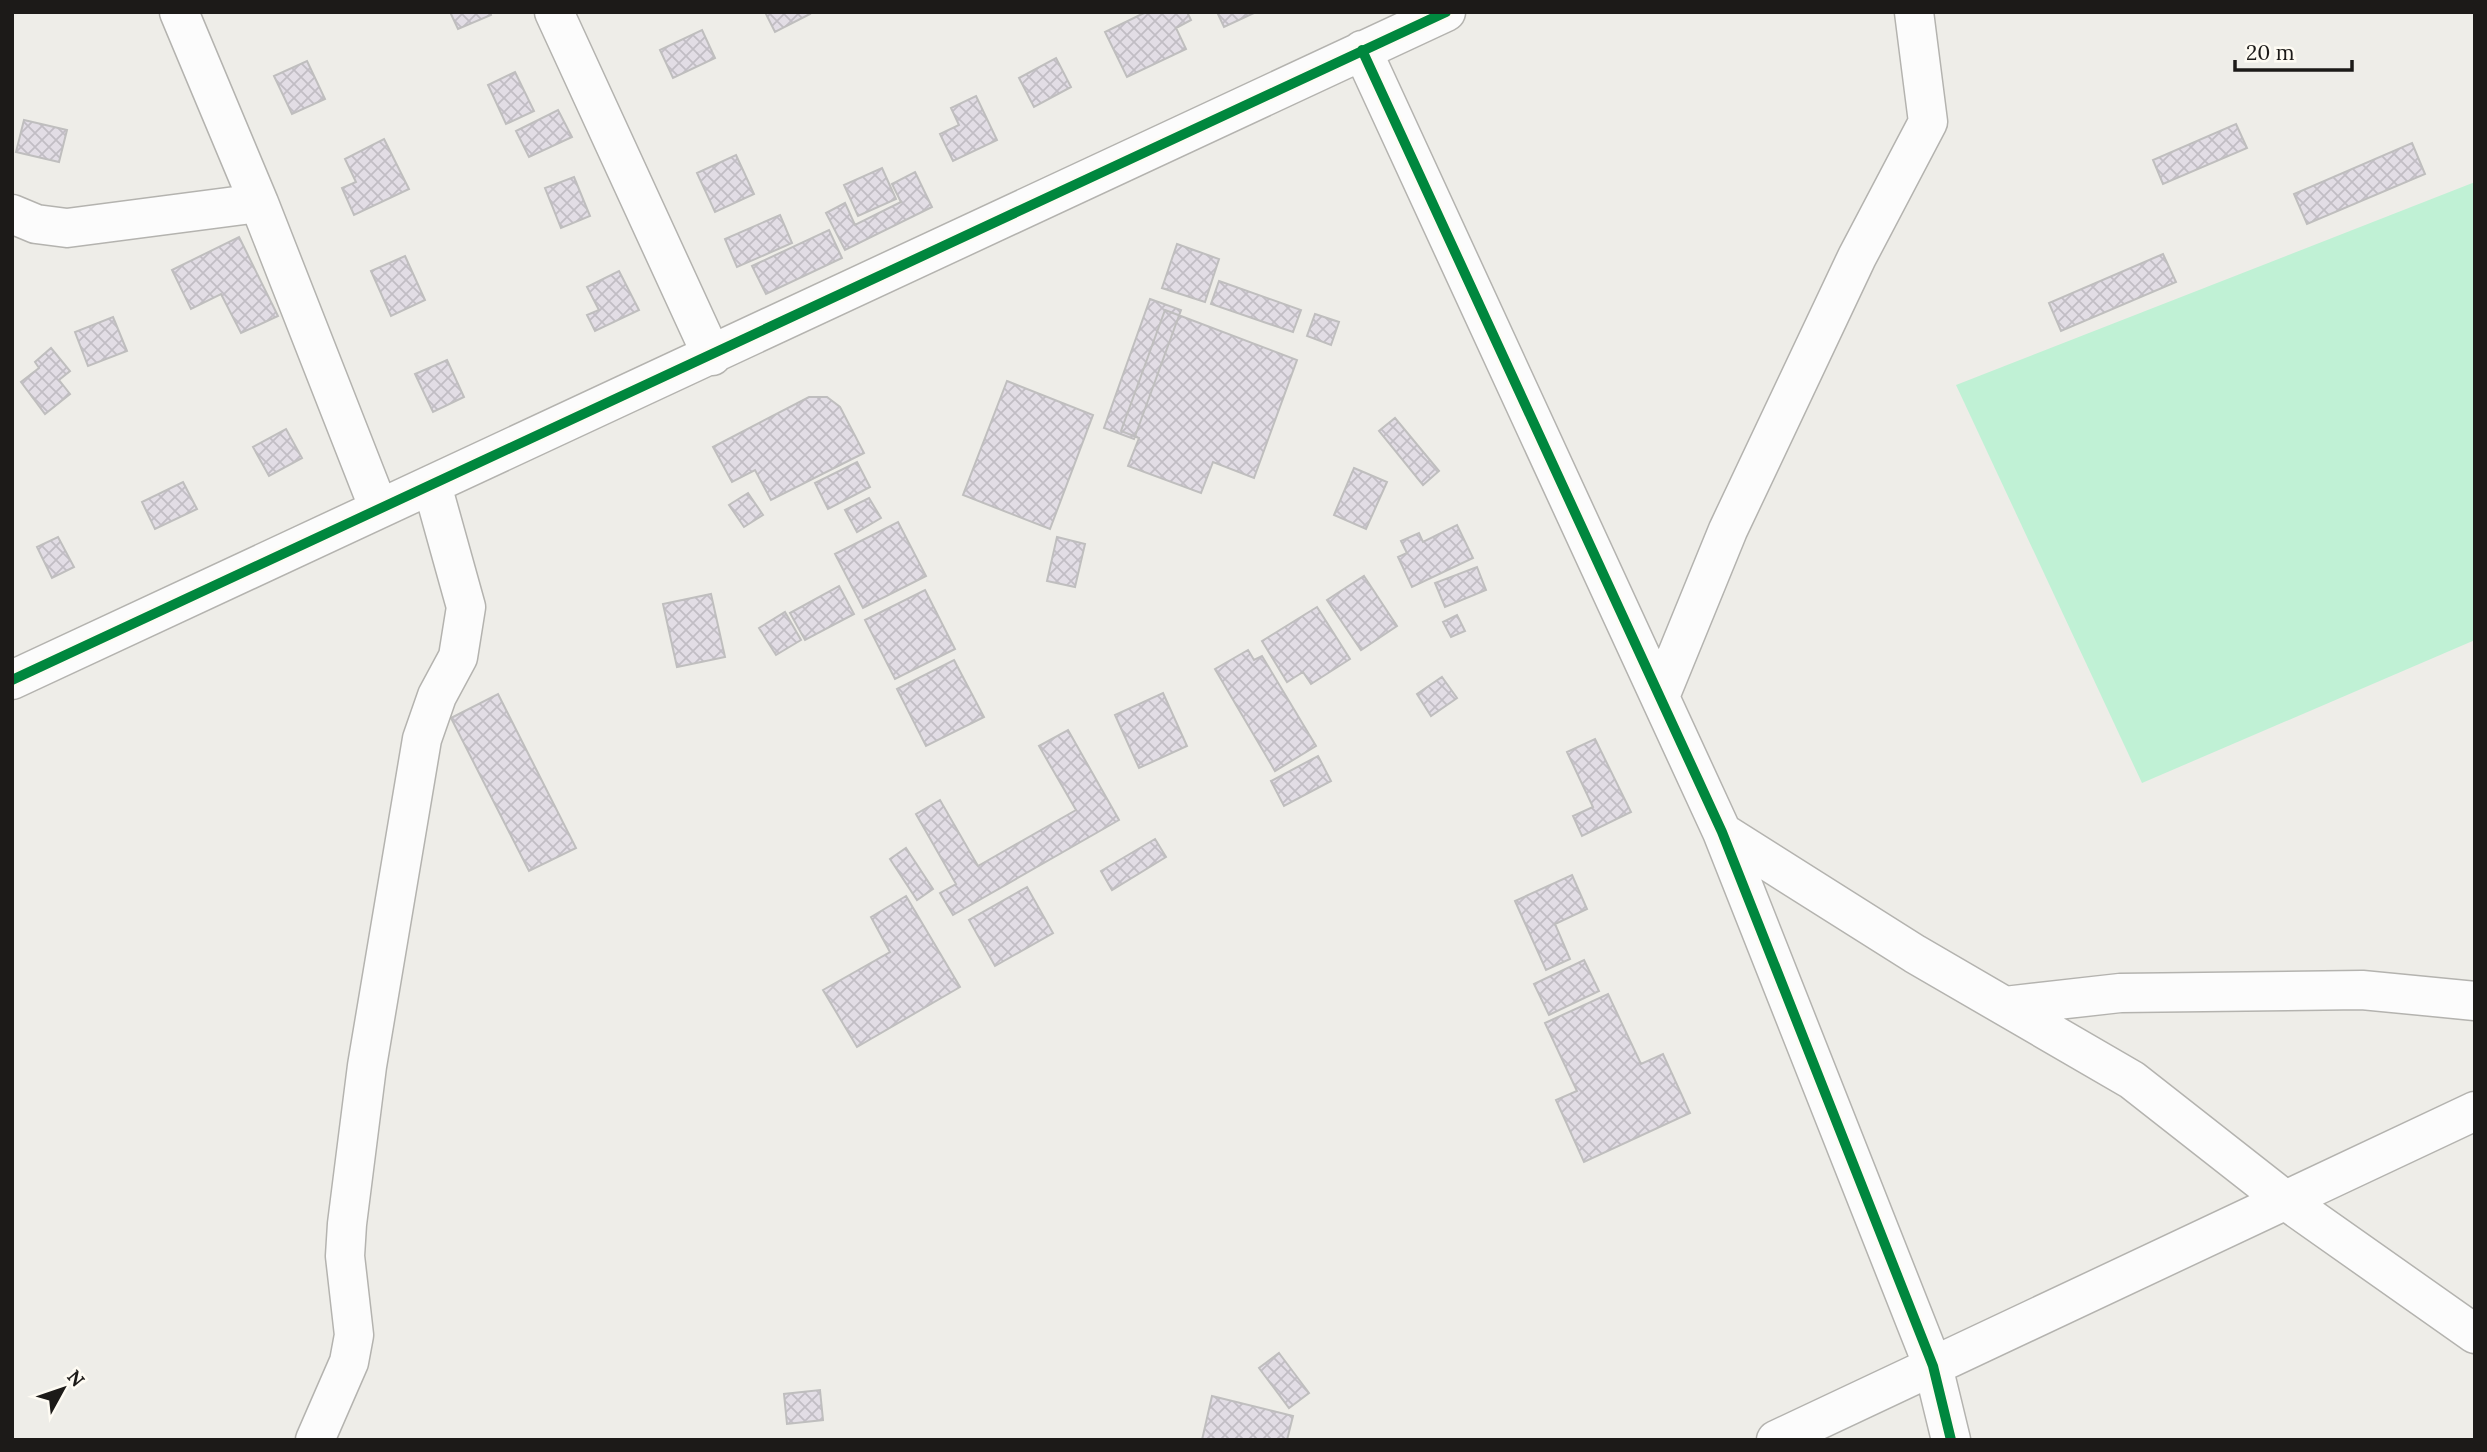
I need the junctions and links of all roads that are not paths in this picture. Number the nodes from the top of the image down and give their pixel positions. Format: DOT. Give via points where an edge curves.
graph roads {
  1 [pos="179,12"];
  2 [pos="1446,12"];
  3 [pos="1914,12"];
  4 [pos="567,17"];
  5 [pos="1362,50"];
  6 [pos="259,203"];
  7 [pos="12,214"];
  8 [pos="712,356"];
  9 [pos="432,485"];
  10 [pos="379,509"];
  11 [pos="12,680"];
  12 [pos="1661,695"];
  13 [pos="1722,832"];
  14 [pos="2475,1001"];
  15 [pos="2005,1006"];
  16 [pos="2475,1111"];
  17 [pos="2285,1200"];
  18 [pos="2475,1334"];
  19 [pos="1933,1366"];
  20 [pos="315,1440"];
  21 [pos="1776,1440"];
  22 [pos="1951,1440"];
  1 -- 6 [label="street"];
  2 -- 5 [label="street"];
  3 -- 12 [label="street" via="1928,122 1857,257 1740,505"];
  4 -- 8 [label="street"];
  5 -- 8 [label="street"];
  5 -- 12 [label="street"];
  6 -- 7 [label="street" via="67,228 36,224"];
  6 -- 10 [label="street"];
  8 -- 9 [label="street"];
  9 -- 10 [label="street"];
  9 -- 20 [label="street" via="466,607 458,657 437,696 422,739 367,1066 348,1224 345,1256 354,1335 349,1362"];
  10 -- 11 [label="street"];
  12 -- 13 [label="street"];
  13 -- 15 [label="street"];
  13 -- 19 [label="street"];
  14 -- 15 [label="street" via="2362,990 2120,993"];
  15 -- 17 [label="street" via="2132,1080"];
  16 -- 17 [label="street"];
  17 -- 18 [label="street"];
  17 -- 19 [label="street"];
  19 -- 21 [label="street"];
  19 -- 22 [label="street"];
}
